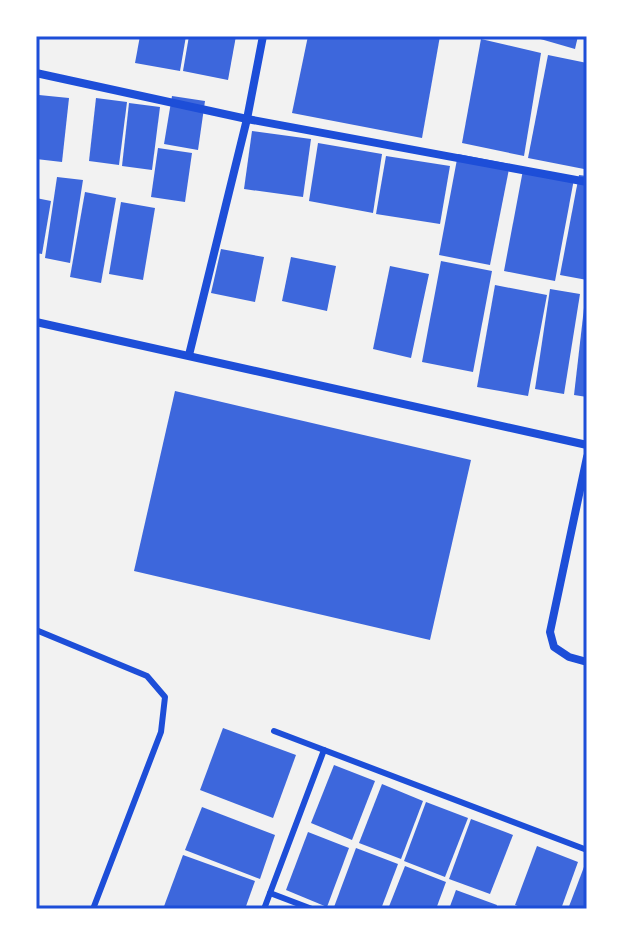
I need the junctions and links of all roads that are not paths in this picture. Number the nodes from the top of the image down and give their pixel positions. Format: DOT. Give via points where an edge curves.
graph roads {
  1 [pos="263,36"];
  2 [pos="36,73"];
  3 [pos="247,119"];
  4 [pos="587,182"];
  5 [pos="36,322"];
  6 [pos="189,355"];
  7 [pos="587,445"];
  8 [pos="587,457"];
  9 [pos="36,630"];
  10 [pos="587,662"];
  11 [pos="274,731"];
  12 [pos="324,750"];
  13 [pos="587,850"];
  14 [pos="270,893"];
  15 [pos="93,909"];
  16 [pos="264,909"];
  17 [pos="312,909"];
  1 -- 3 [label="street"];
  2 -- 3 [label="street"];
  3 -- 4 [label="street"];
  3 -- 6 [label="street"];
  5 -- 6 [label="street"];
  6 -- 7 [label="street"];
  8 -- 10 [label="street" via="550,632 554,647"];
  9 -- 15 [label="lane" via="147,676 165,697 161,732"];
  11 -- 12 [label="lane"];
  12 -- 13 [label="lane"];
  12 -- 14 [label="lane"];
  14 -- 16 [label="lane"];
  14 -- 17 [label="lane"];
}
